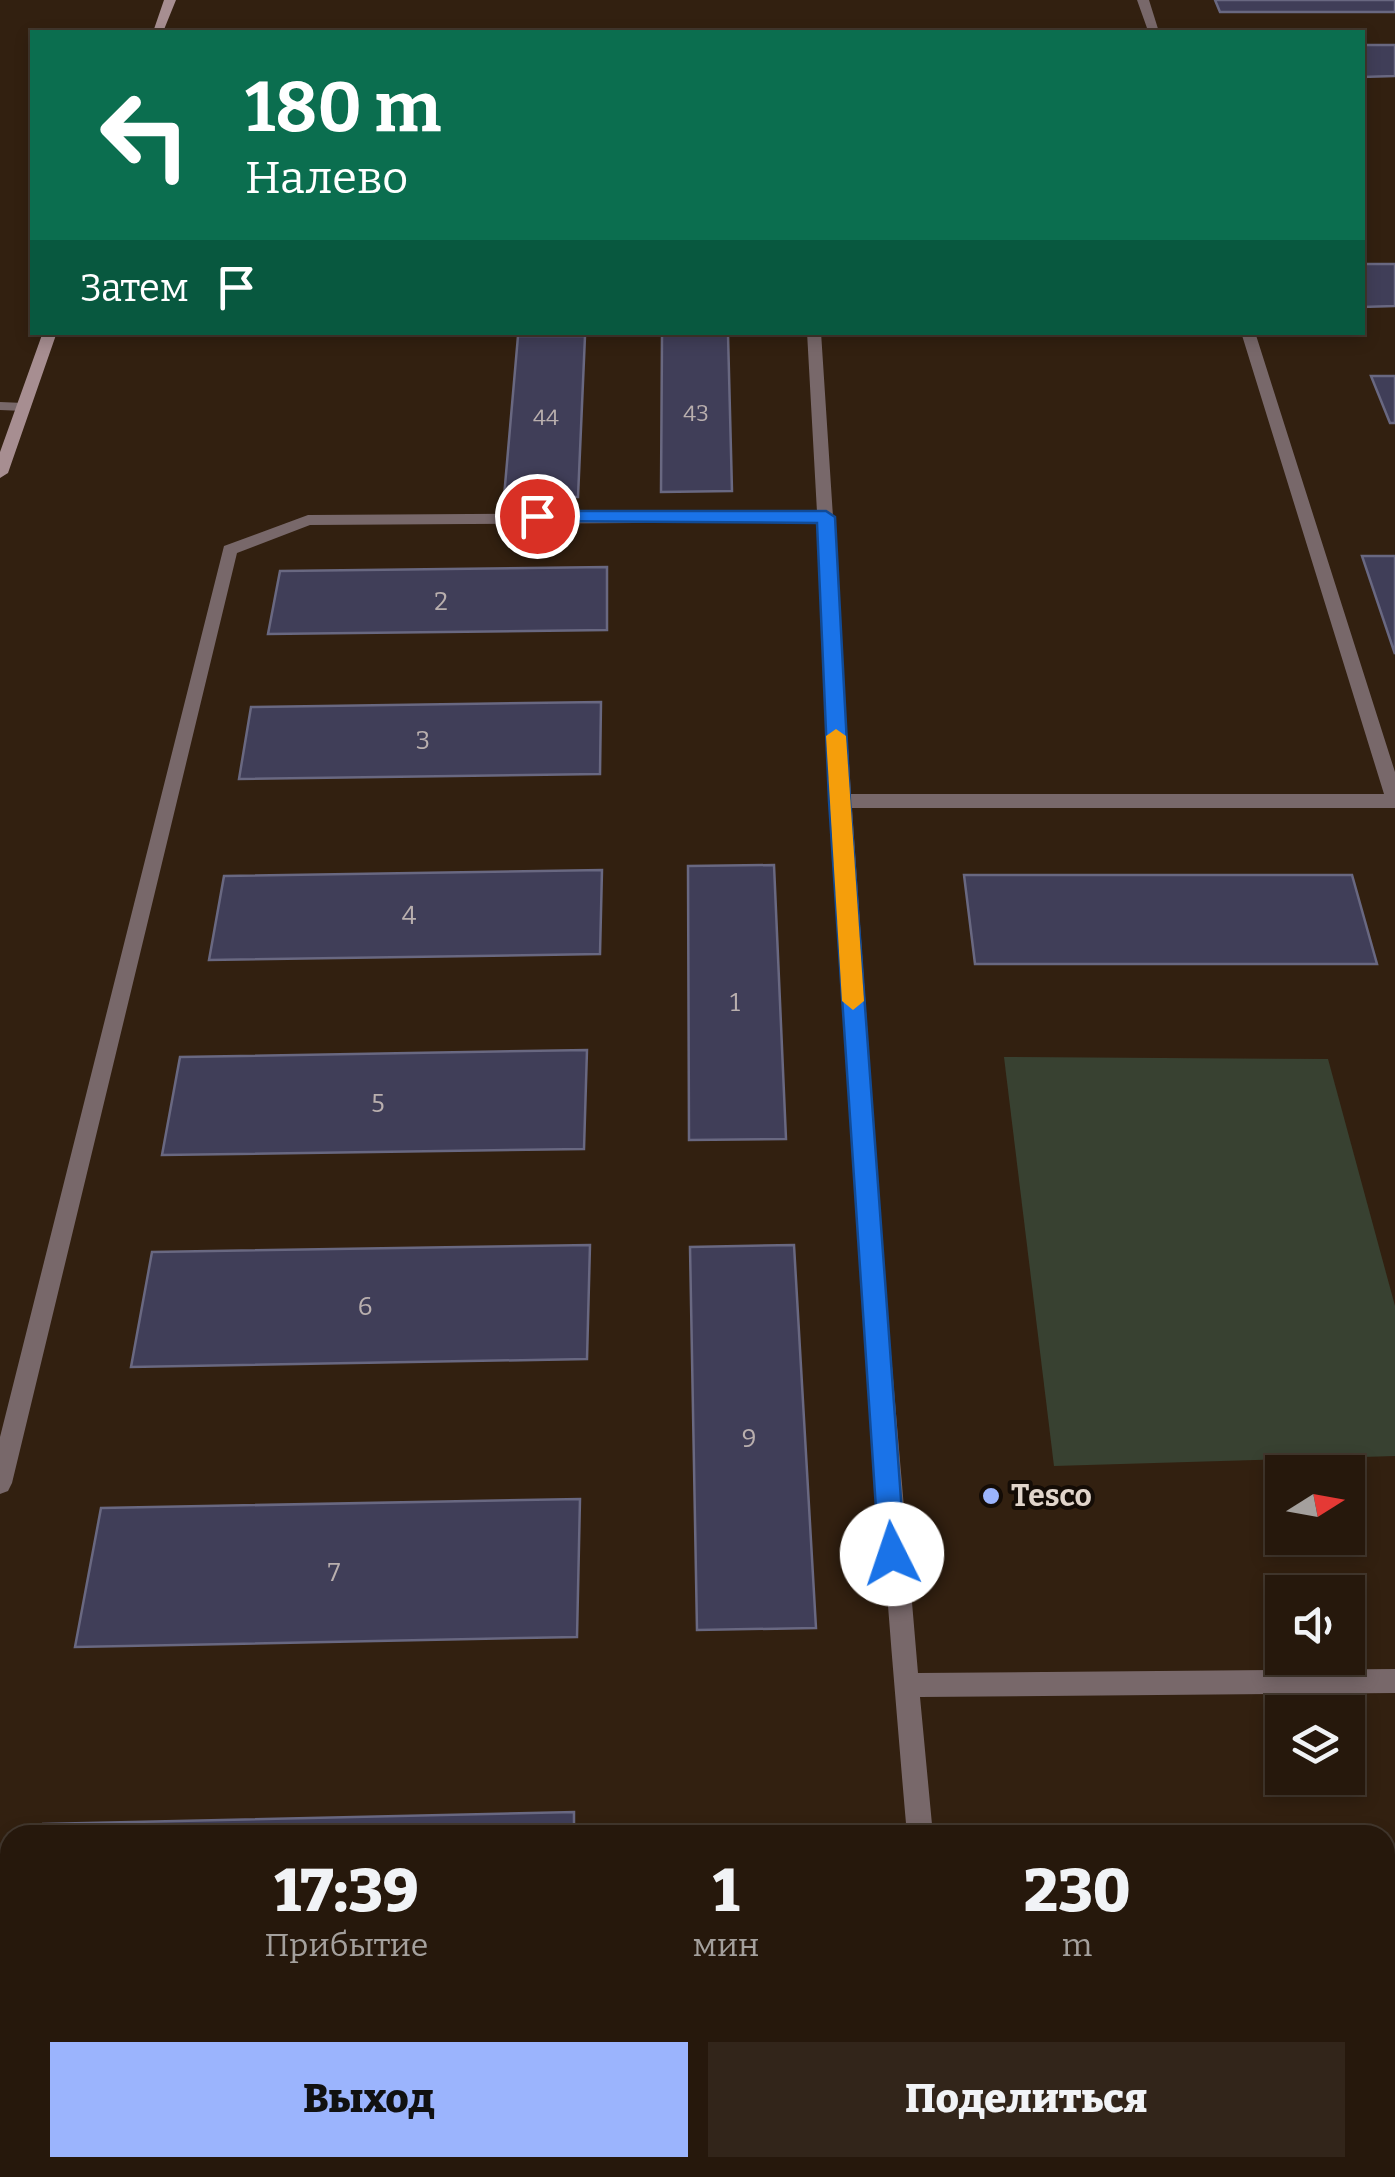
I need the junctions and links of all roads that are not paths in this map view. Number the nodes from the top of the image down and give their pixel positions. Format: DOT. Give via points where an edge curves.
graph roads {
  1 [pos="170,0"];
  2 [pos="1143,0"];
  3 [pos="159,30"];
  4 [pos="1153,30"];
  5 [pos="49,335"];
  6 [pos="814,335"];
  7 [pos="1249,335"];
  8 [pos="0,406"];
  9 [pos="24,407"];
  10 [pos="0,473"];
  11 [pos="826,517"];
  12 [pos="1395,800"];
  13 [pos="840,801"];
  14 [pos="0,1483"];
  15 [pos="1395,1682"];
  16 [pos="906,1685"];
  17 [pos="919,1825"];
  1 -- 3 [label="main road"];
  2 -- 4 [label="street"];
  5 -- 9 [label="main road"];
  6 -- 11 [label="street"];
  7 -- 12 [label="street"];
  8 -- 9 [label="street"];
  9 -- 10 [label="main road"];
  11 -- 13 [label="street"];
  11 -- 14 [label="street" via="308,520 230,550"];
  12 -- 13 [label="street"];
  13 -- 16 [label="street"];
  15 -- 16 [label="street"];
  16 -- 17 [label="street"];
}
